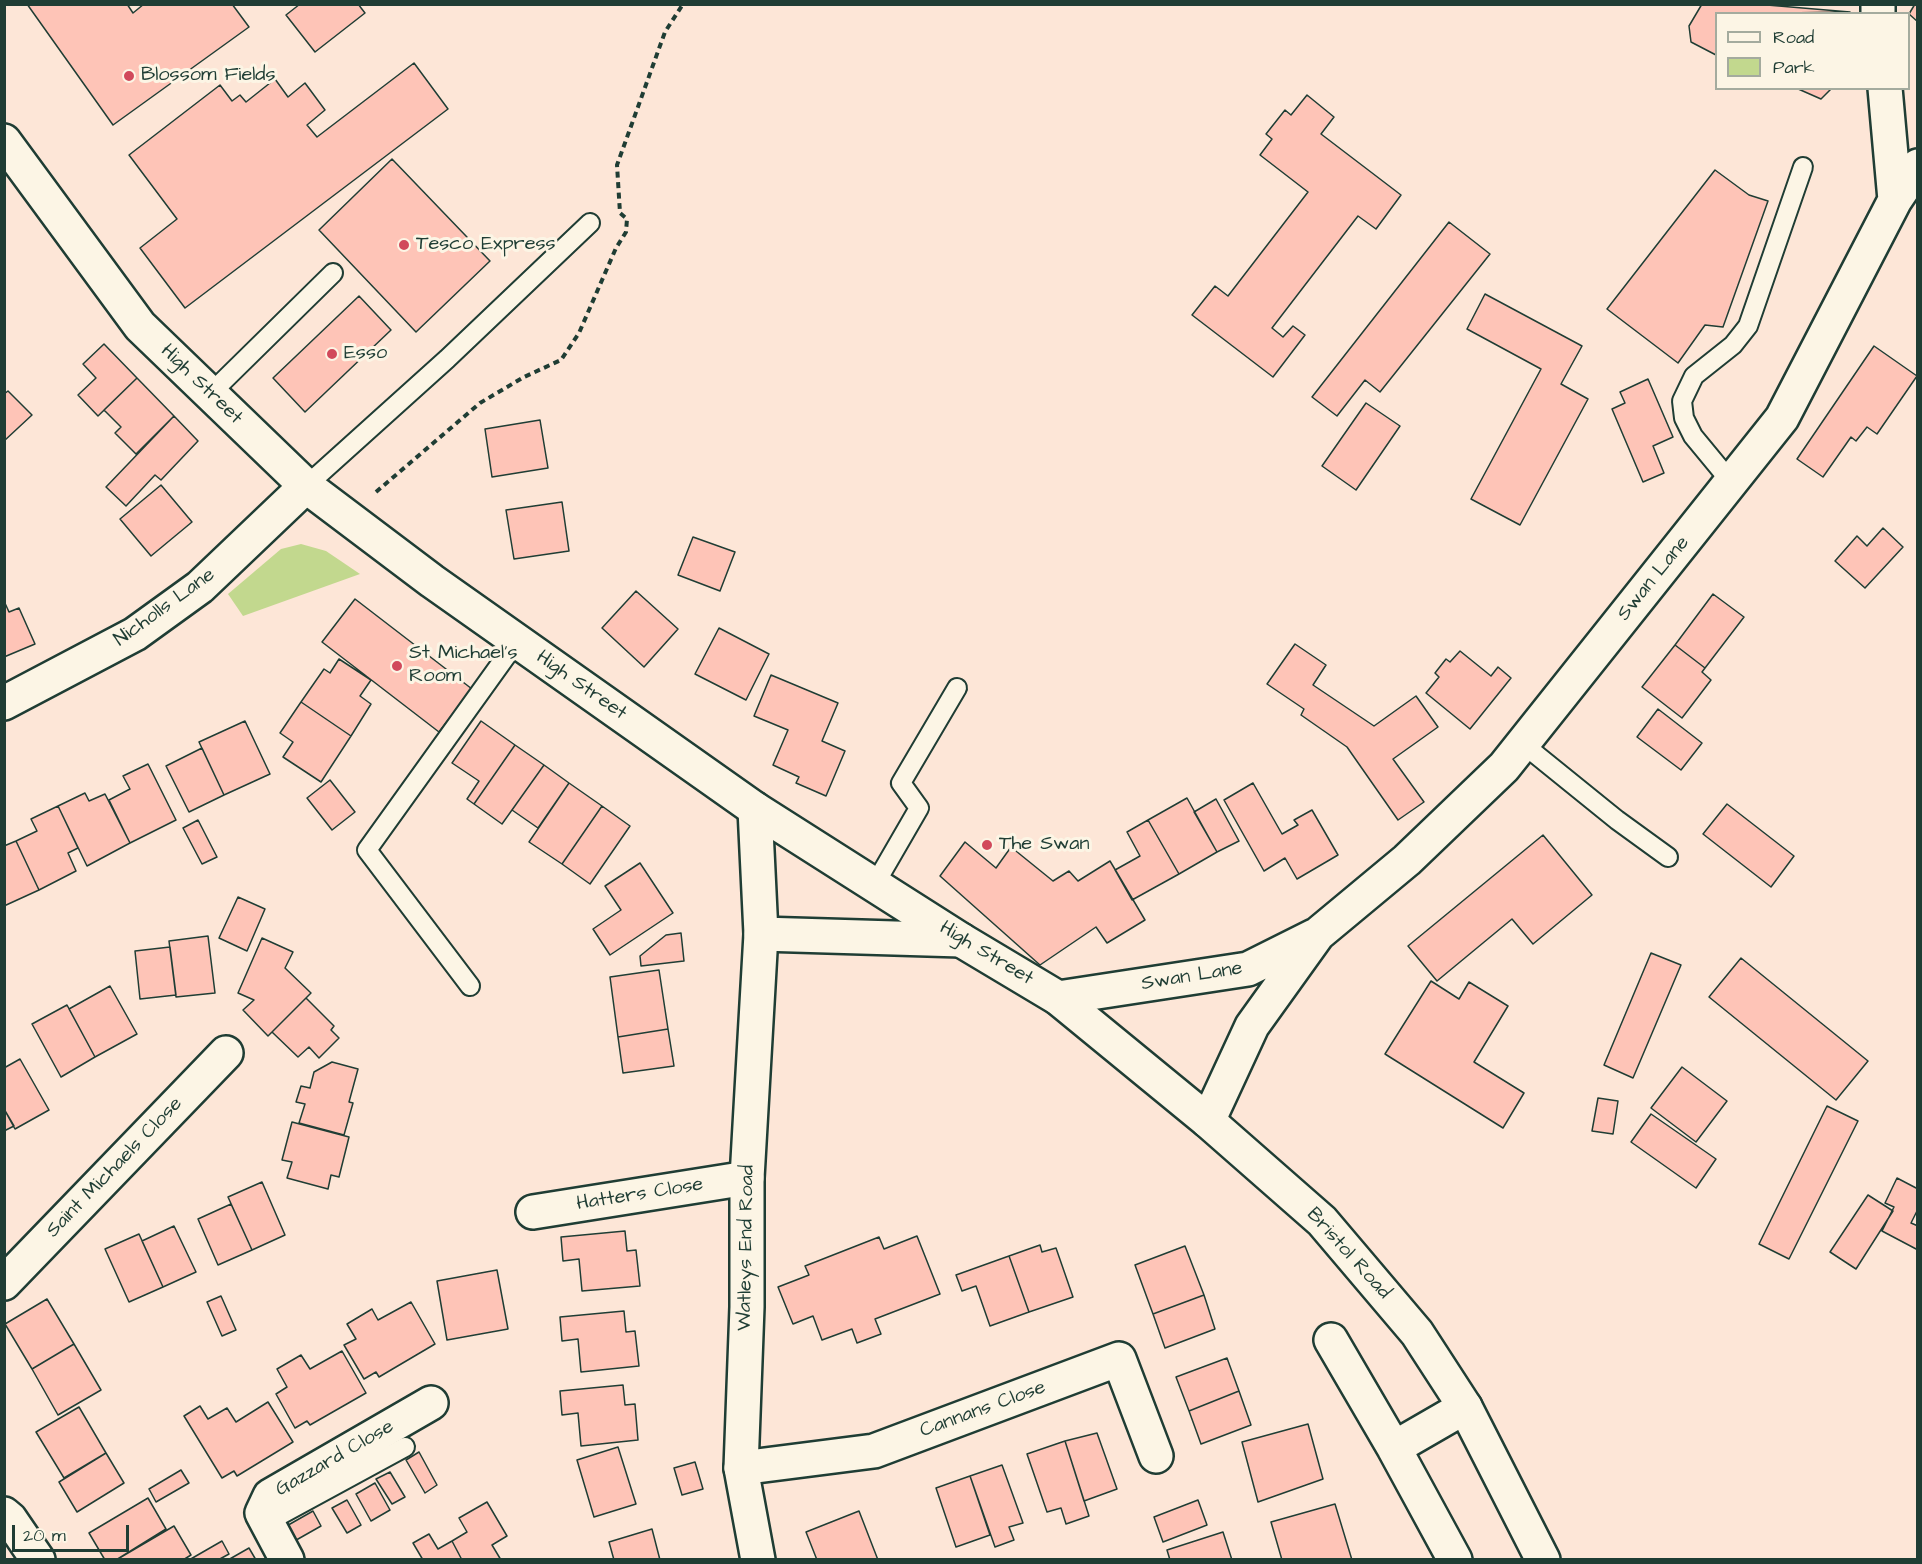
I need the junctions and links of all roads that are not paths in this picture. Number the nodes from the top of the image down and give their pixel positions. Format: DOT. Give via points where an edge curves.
graph roads {
  1 [pos="1885,90"];
  2 [pos="4,141"];
  3 [pos="1803,166"];
  4 [pos="1917,166"];
  5 [pos="1895,200"];
  6 [pos="590,223"];
  7 [pos="333,273"];
  8 [pos="210,393"];
  9 [pos="1731,482"];
  10 [pos="306,486"];
  11 [pos="517,641"];
  12 [pos="957,687"];
  13 [pos="4,703"];
  14 [pos="1522,744"];
  15 [pos="755,809"];
  16 [pos="1668,857"];
  17 [pos="875,884"];
  18 [pos="761,934"];
  19 [pos="1318,934"];
  20 [pos="961,940"];
  21 [pos="470,986"];
  22 [pos="1058,998"];
  23 [pos="226,1053"];
  24 [pos="1208,1121"];
  25 [pos="747,1178"];
  26 [pos="533,1212"];
  27 [pos="4,1282"];
  28 [pos="1331,1340"];
  29 [pos="431,1403"];
  30 [pos="1465,1407"];
  31 [pos="405,1447"];
  32 [pos="1394,1448"];
  33 [pos="1156,1456"];
  34 [pos="741,1468"];
  35 [pos="4,1514"];
  36 [pos="267,1522"];
  37 [pos="38,1560"];
  38 [pos="287,1560"];
  39 [pos="758,1560"];
  40 [pos="1455,1560"];
  41 [pos="1543,1560"];
  1 -- 5 [label="street"];
  2 -- 8 [label="street, High Street" via="140,326"];
  3 -- 9 [label="lane" via="1748,326 1733,345 1694,376 1682,401 1684,418 1693,436"];
  4 -- 5 [label="street, Swan Lane"];
  5 -- 9 [label="street, Swan Lane" via="1782,418"];
  6 -- 10 [label="lane"];
  7 -- 8 [label="lane"];
  8 -- 10 [label="street, High Street"];
  9 -- 14 [label="street, Swan Lane"];
  10 -- 11 [label="street, High Street"];
  10 -- 13 [label="street, Nicholls Lane" via="200,587 135,634"];
  11 -- 15 [label="street, High Street"];
  11 -- 21 [label="lane" via="367,850"];
  12 -- 17 [label="lane" via="900,783 919,808"];
  14 -- 16 [label="lane"];
  14 -- 19 [label="street, Swan Lane" via="1504,767 1407,860"];
  15 -- 17 [label="street, High Street"];
  15 -- 18 [label="street, Watleys End Road"];
  17 -- 20 [label="street, High Street"];
  18 -- 20 [label="street"];
  18 -- 25 [label="street, Watleys End Road"];
  19 -- 22 [label="street, Swan Lane" via="1248,969"];
  19 -- 24 [label="street, Swan Lane" via="1252,1026"];
  20 -- 22 [label="street, High Street"];
  22 -- 24 [label="street, High Street"];
  23 -- 27 [label="street, Saint Michaels Close"];
  24 -- 30 [label="street, Bristol Road" via="1322,1221 1417,1333"];
  25 -- 26 [label="street, Hatters Close"];
  25 -- 34 [label="street, Watleys End Road"];
  28 -- 32 [label="street"];
  29 -- 36 [label="street, Gazzard Close" via="270,1496 262,1513"];
  30 -- 32 [label="street"];
  30 -- 41 [label="street, Bristol Road"];
  31 -- 36 [label="lane"];
  32 -- 40 [label="street"];
  33 -- 34 [label="street, Cannans Close" via="1119,1359 874,1451"];
  34 -- 39 [label="street, Watleys End Road"];
  35 -- 37 [label="street"];
  36 -- 38 [label="street, Gazzard Close"];
}
